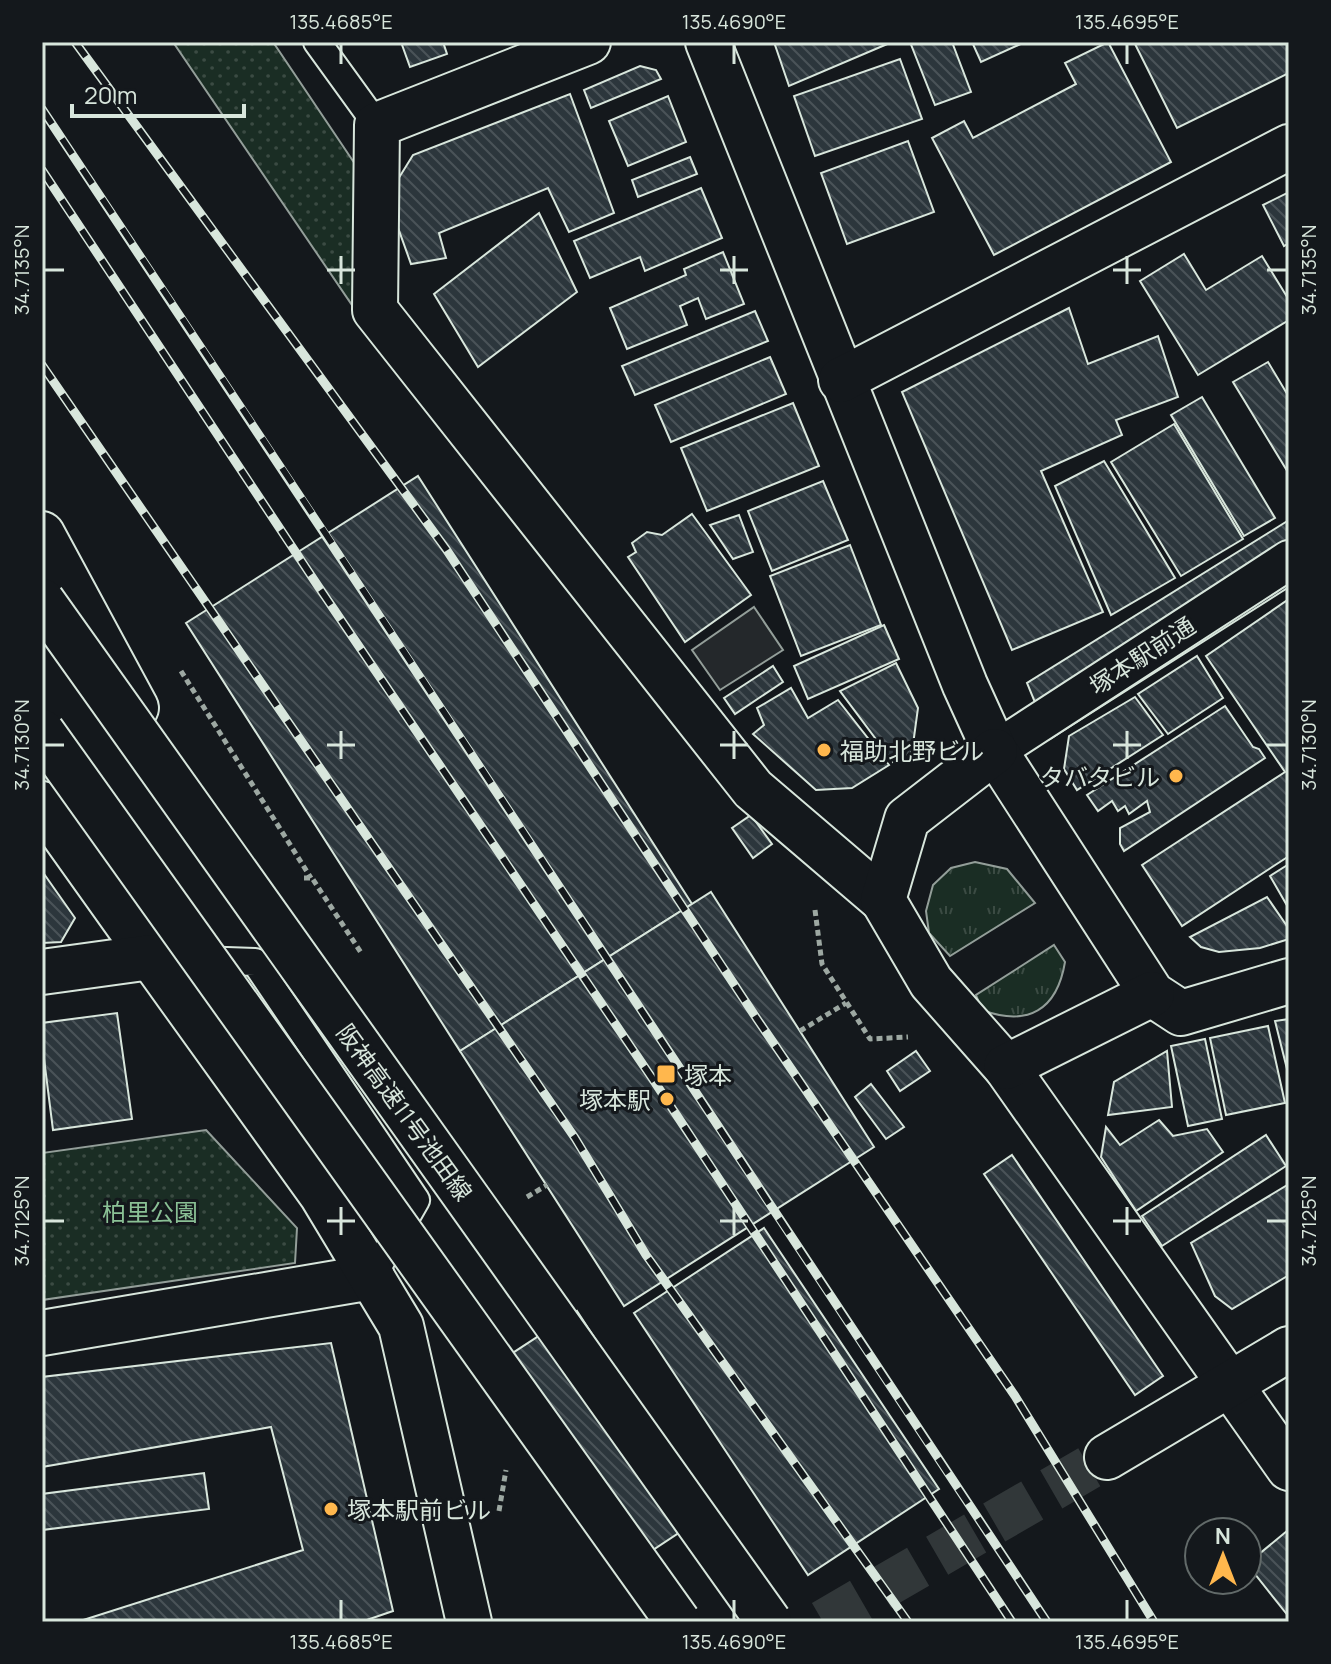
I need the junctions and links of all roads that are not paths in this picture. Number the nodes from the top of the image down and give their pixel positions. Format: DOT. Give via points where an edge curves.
graph roads {
  1 [pos="317,42"];
  2 [pos="588,42"];
  3 [pos="708,42"];
  4 [pos="377,125"];
  5 [pos="1289,147"];
  6 [pos="841,380"];
  7 [pos="42,534"];
  8 [pos="1289,560"];
  9 [pos="42,601"];
  10 [pos="42,732"];
  11 [pos="995,751"];
  12 [pos="42,804"];
  13 [pos="195,817"];
  14 [pos="883,900"];
  15 [pos="151,957"];
  16 [pos="42,972"];
  17 [pos="1289,981"];
  18 [pos="1152,994"];
  19 [pos="1006,1067"];
  20 [pos="372,1277"];
  21 [pos="42,1333"];
  22 [pos="1289,1349"];
  23 [pos="1230,1386"];
  24 [pos="1107,1457"];
  25 [pos="1289,1468"];
  26 [pos="469,1622"];
  27 [pos="678,1622"];
  28 [pos="769,1622"];
  1 -- 4 [label="lane"];
  2 -- 4 [label="main road"];
  3 -- 6 [label="main road"];
  4 -- 14 [label="main road" via="375,310 753,789"];
  5 -- 6 [label="main road"];
  6 -- 11 [label="main road"];
  7 -- 13 [label="main road, bridge"];
  8 -- 11 [label="street, 塚本駅前通"];
  9 -- 13 [label="main road, 阪神高速11号池田線, bridge"];
  10 -- 27 [label="main road, bridge"];
  11 -- 14 [label="main road" via="907,819"];
  11 -- 18 [label="main road"];
  12 -- 15 [label="main road"];
  13 -- 28 [label="main road, 阪神高速11号池田線, bridge"];
  14 -- 19 [label="main road" via="931,982"];
  15 -- 16 [label="main road"];
  15 -- 20 [label="main road" via="322,1195"];
  15 -- 20 [label="lane" via="255,962 416,1200"];
  17 -- 18 [label="main road" via="1181,1013"];
  18 -- 19 [label="main road"];
  19 -- 23 [label="main road"];
  20 -- 21 [label="main road"];
  20 -- 26 [label="main road" via="401,1326"];
  22 -- 23 [label="main road"];
  23 -- 24 [label="main road"];
  23 -- 25 [label="main road"];
}
